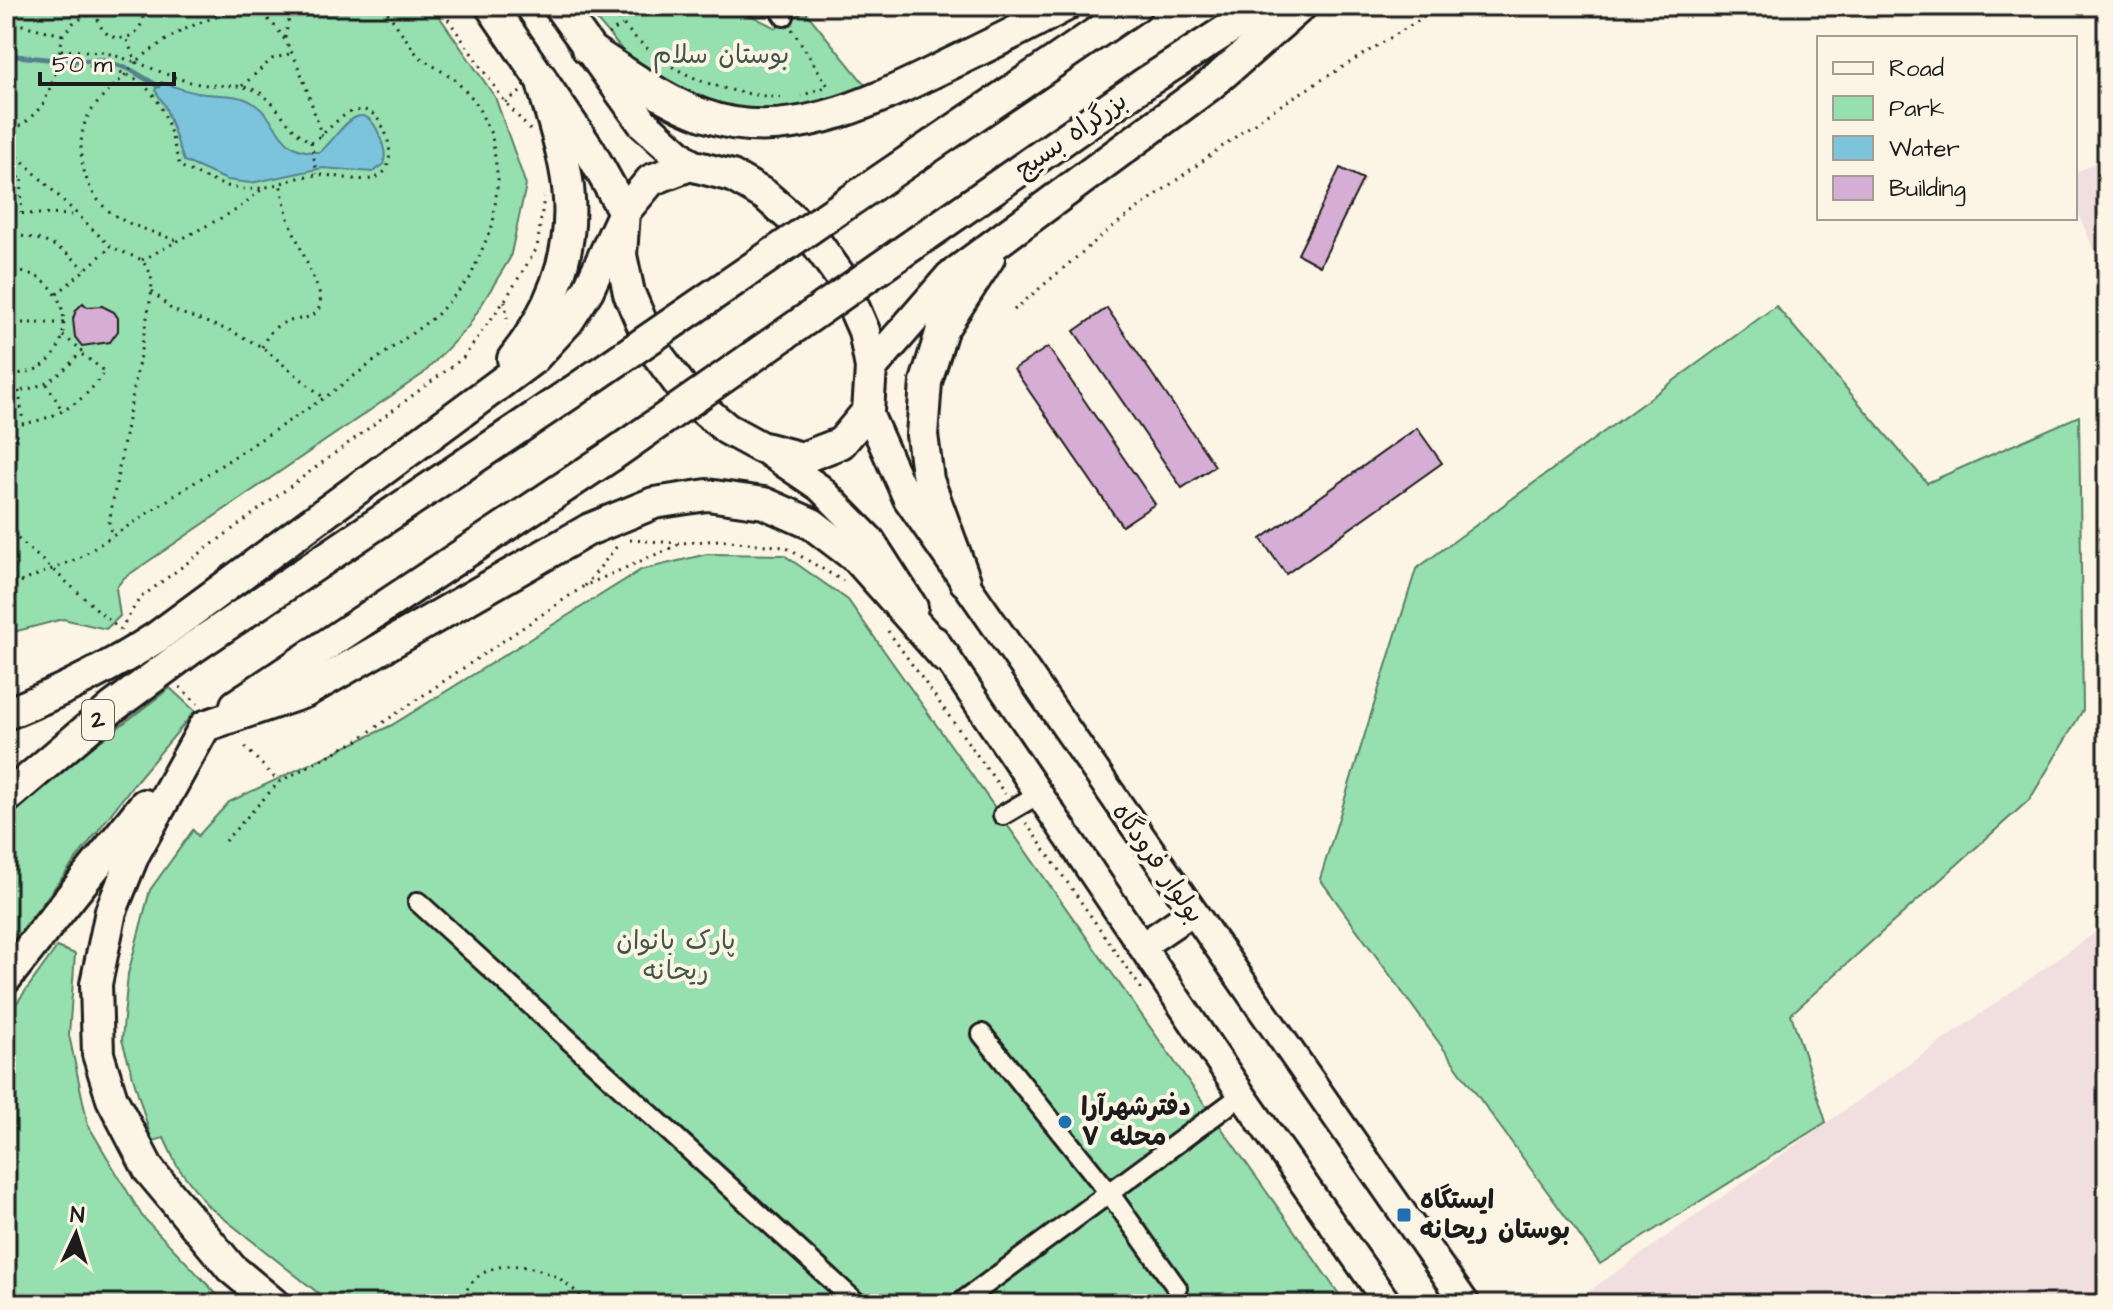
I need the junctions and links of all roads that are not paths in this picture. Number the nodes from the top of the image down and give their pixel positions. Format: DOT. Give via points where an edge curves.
graph roads {
  1 [pos="491,6"];
  2 [pos="559,6"];
  3 [pos="1065,6"];
  4 [pos="1136,6"];
  5 [pos="1264,6"];
  6 [pos="1301,6"];
  7 [pos="587,48"];
  8 [pos="541,78"];
  9 [pos="690,165"];
  10 [pos="624,212"];
  11 [pos="1003,237"];
  12 [pos="871,368"];
  13 [pos="483,395"];
  14 [pos="868,411"];
  15 [pos="760,447"];
  16 [pos="965,581"];
  17 [pos="194,647"];
  18 [pos="945,657"];
  19 [pos="6,714"];
  20 [pos="202,715"];
  21 [pos="6,728"];
  22 [pos="1039,794"];
  23 [pos="6,798"];
  24 [pos="1009,811"];
  25 [pos="418,902"];
  26 [pos="1192,912"];
  27 [pos="1142,946"];
  28 [pos="6,978"];
  29 [pos="982,1034"];
  30 [pos="1242,1095"];
  31 [pos="1110,1194"];
  32 [pos="1177,1288"];
  33 [pos="274,1304"];
  34 [pos="858,1304"];
  35 [pos="959,1304"];
  36 [pos="1388,1304"];
  37 [pos="1466,1304"];
  1 -- 8 [label="main road"];
  2 -- 7 [label="main road"];
  3 -- 7 [label="main road" via="843,113 798,123 750,126 704,116"];
  4 -- 17 [label="main road, bridge"];
  5 -- 20 [label="main road, بزرگراه بسیج, bridge" via="1145,83 611,456 298,662"];
  6 -- 11 [label="main road" via="1210,85"];
  7 -- 9 [label="main road" via="643,123"];
  8 -- 10 [label="main road"];
  8 -- 13 [label="main road" via="569,199 567,250 550,300 524,345"];
  9 -- 10 [label="main road" via="651,180"];
  9 -- 12 [label="main road" via="732,176 765,195 810,234 852,301"];
  10 -- 13 [label="main road" via="568,321 533,359"];
  10 -- 15 [label="main road" via="621,255 629,293 652,347 703,409"];
  11 -- 12 [label="main road" via="950,277"];
  11 -- 16 [label="main road" via="942,330 926,382 922,435 928,480"];
  12 -- 14 [label="main road"];
  13 -- 19 [label="main road" via="157,637 68,689"];
  14 -- 15 [label="main road" via="841,443 802,458"];
  14 -- 16 [label="main road, بولوار فرودگاه" via="907,499"];
  15 -- 18 [label="main road" via="820,488 871,540"];
  16 -- 26 [label="main road, بولوار فرودگاه"];
  17 -- 21 [label="main road" via="58,711"];
  17 -- 23 [label="main road, 2"];
  18 -- 20 [label="main road" via="858,559 812,524 764,503 707,495 654,503 588,530 305,692"];
  18 -- 22 [label="main road"];
  20 -- 28 [label="main road"];
  20 -- 33 [label="main road" via="111,911 96,984 98,1054 112,1099 149,1170 231,1268"];
  22 -- 24 [label="street"];
  22 -- 27 [label="main road"];
  25 -- 34 [label="street"];
  26 -- 27 [label="main road"];
  26 -- 37 [label="main road, بولوار فرودگاه"];
  27 -- 30 [label="main road"];
  29 -- 31 [label="street"];
  30 -- 31 [label="street"];
  30 -- 36 [label="main road"];
  31 -- 32 [label="street"];
  31 -- 35 [label="street"];
}
